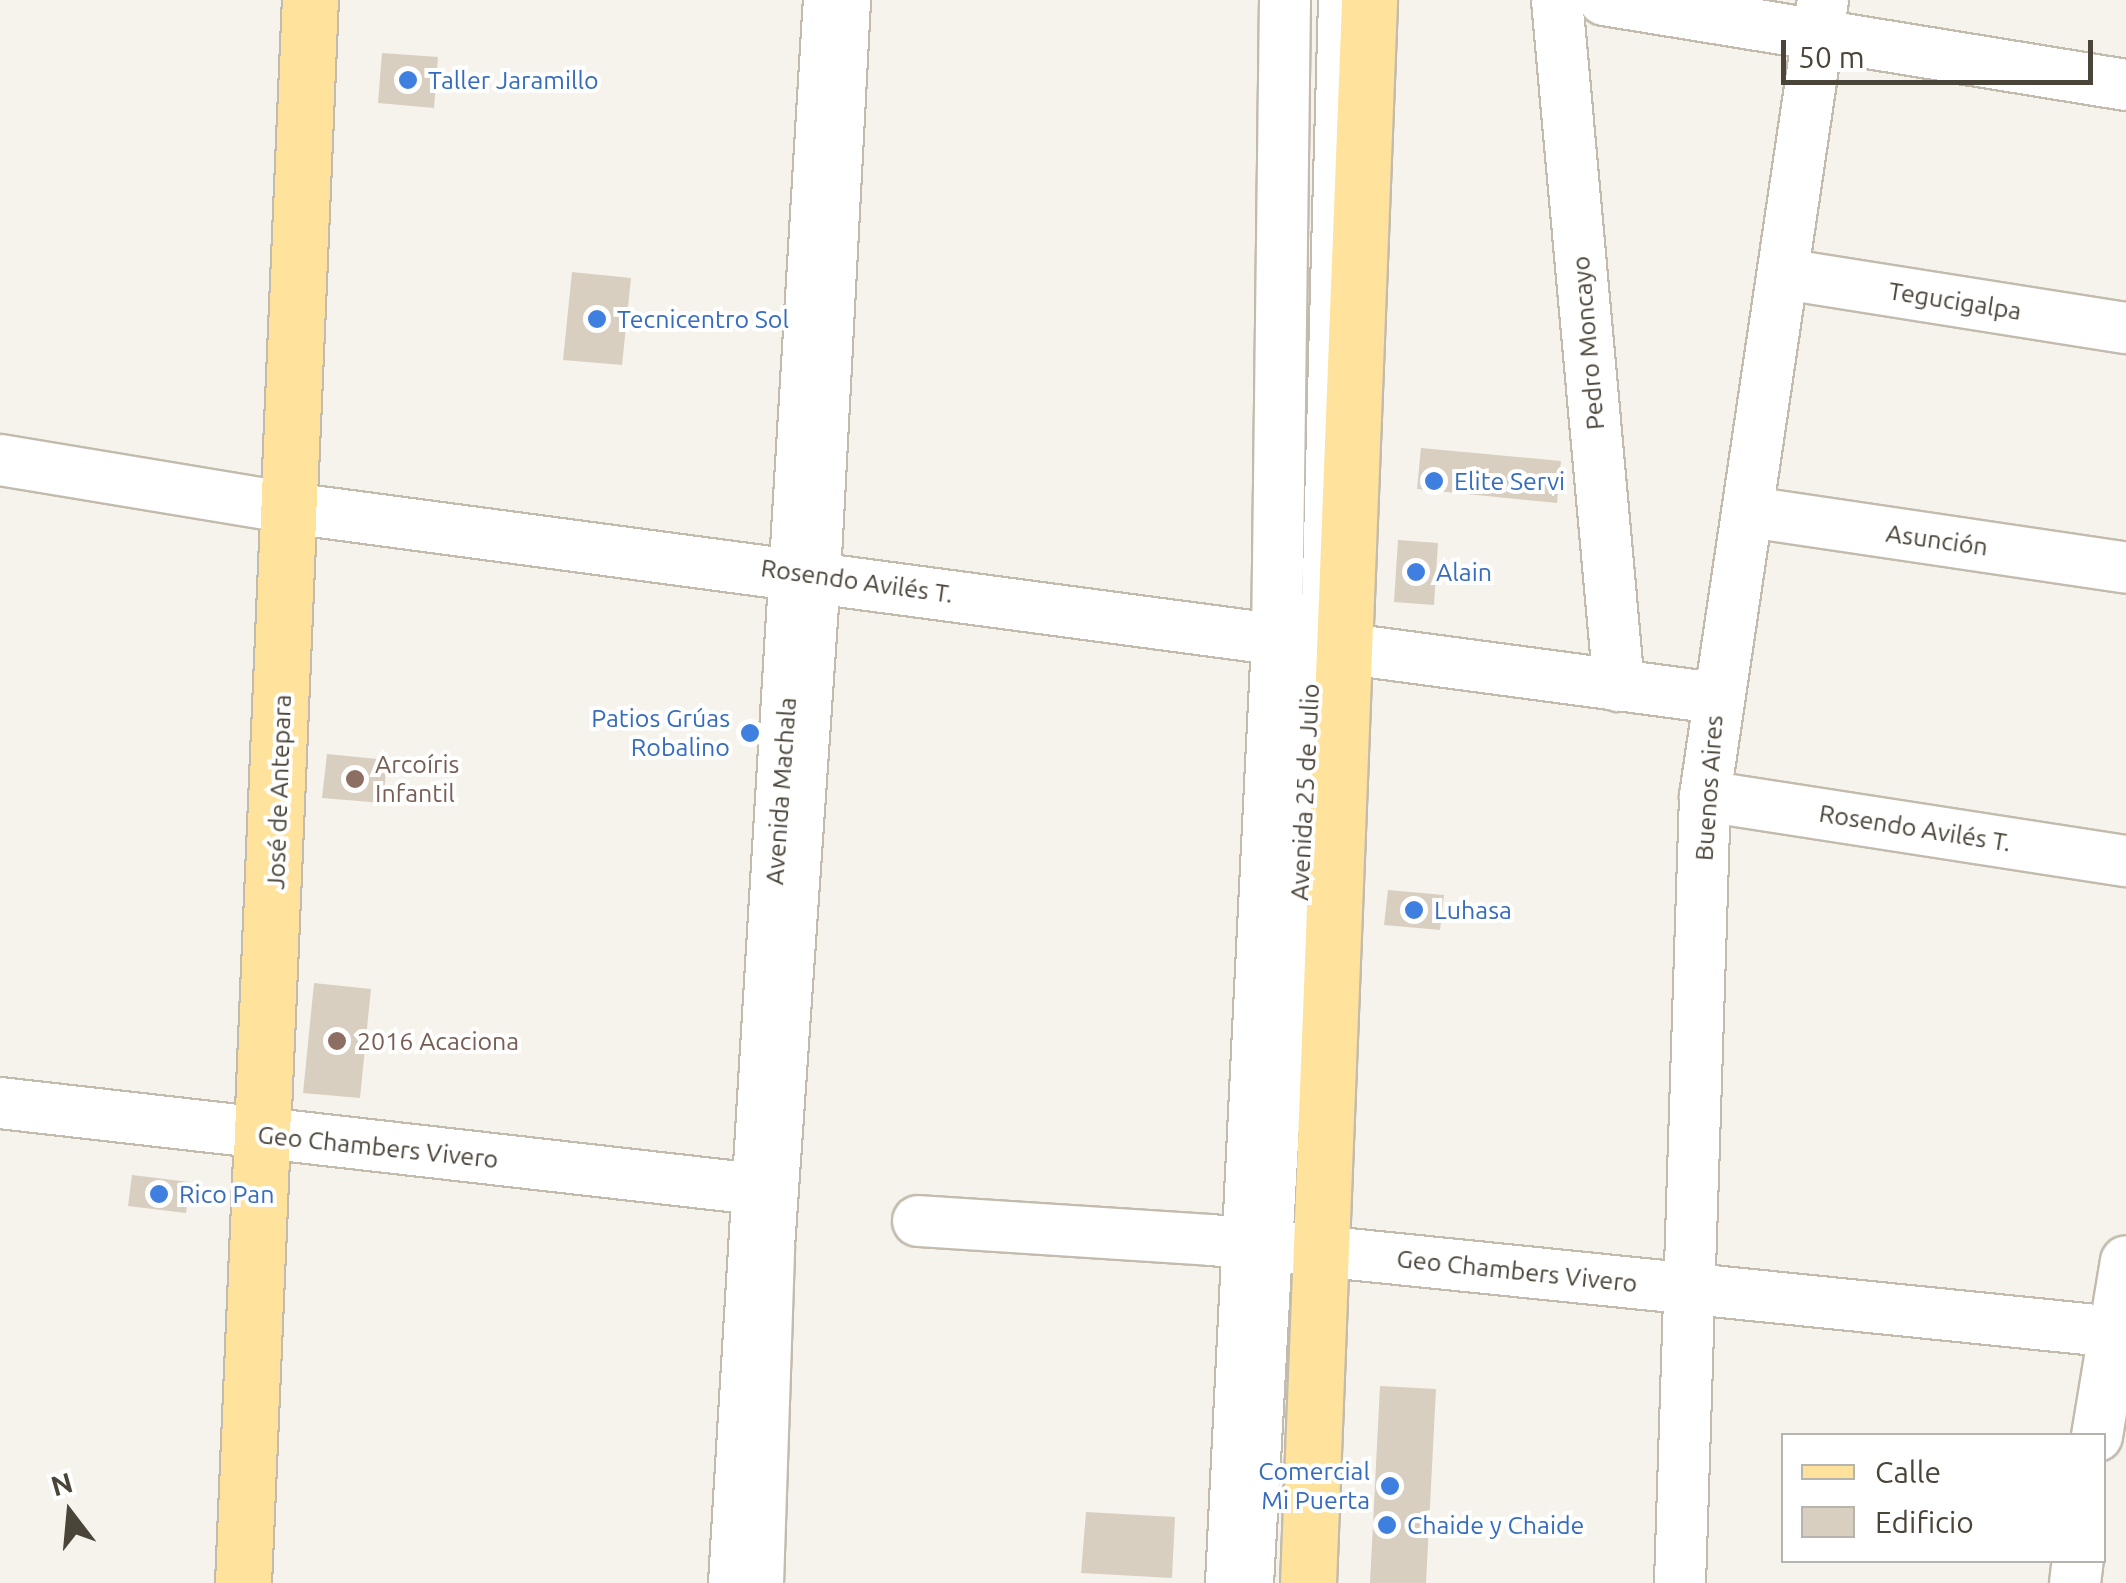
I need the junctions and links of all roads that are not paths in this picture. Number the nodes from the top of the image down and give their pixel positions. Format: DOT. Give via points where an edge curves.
graph roads {
  1 [pos="310,0"];
  2 [pos="828,0"];
  3 [pos="857,0"];
  4 [pos="1286,0"];
  5 [pos="1330,0"];
  6 [pos="1369,0"];
  7 [pos="1557,0"];
  8 [pos="1604,0"];
  9 [pos="1820,18"];
  10 [pos="2126,85"];
  11 [pos="1784,274"];
  12 [pos="2126,328"];
  13 [pos="0,460"];
  14 [pos="290,508"];
  15 [pos="1749,512"];
  16 [pos="2126,568"];
  17 [pos="811,573"];
  18 [pos="1312,648"];
  19 [pos="1619,686"];
  20 [pos="1715,698"];
  21 [pos="1704,796"];
  22 [pos="2126,861"];
  23 [pos="0,1103"];
  24 [pos="266,1134"];
  25 [pos="756,1189"];
  26 [pos="918,1221"];
  27 [pos="1280,1249"];
  28 [pos="2126,1261"];
  29 [pos="1691,1289"];
  30 [pos="2115,1332"];
  31 [pos="2098,1433"];
  32 [pos="244,1583"];
  33 [pos="734,1583"];
  34 [pos="770,1583"];
  35 [pos="1231,1583"];
  36 [pos="1260,1583"];
  37 [pos="1308,1583"];
  38 [pos="1680,1583"];
  1 -- 14 [label="main road, José de Antepara"];
  2 -- 17 [label="street, Avenida Machala"];
  3 -- 17 [label="lane, Avenida Machala"];
  4 -- 18 [label="street, Avenida 25 de Julio"];
  5 -- 18 [label="lane, Avenida 25 de Julio"];
  6 -- 18 [label="main road, Avenida 25 de Julio"];
  7 -- 19 [label="street, Pedro Moncayo"];
  8 -- 9 [label="street"];
  9 -- 10 [label="street"];
  9 -- 11 [label="street, Buenos Aires"];
  11 -- 12 [label="street, Tegucigalpa"];
  11 -- 15 [label="street, Buenos Aires"];
  13 -- 14 [label="street, Rosendo Avilés T."];
  14 -- 17 [label="street, Rosendo Avilés T."];
  14 -- 24 [label="main road, José de Antepara"];
  15 -- 16 [label="street, Asunción"];
  15 -- 20 [label="street, Buenos Aires"];
  17 -- 18 [label="street, Rosendo Avilés T."];
  17 -- 25 [label="street, Avenida Machala"];
  17 -- 34 [label="lane, Avenida Machala"];
  18 -- 19 [label="street, Rosendo Avilés T."];
  18 -- 27 [label="main road, Avenida 25 de Julio"];
  18 -- 27 [label="street, Avenida 25 de Julio"];
  19 -- 20 [label="street, Rosendo Avilés T."];
  20 -- 21 [label="street, Buenos Aires"];
  21 -- 22 [label="street, Rosendo Avilés T."];
  21 -- 29 [label="street, Buenos Aires"];
  23 -- 24 [label="street, Geo Chambers Vivero"];
  24 -- 25 [label="street, Geo Chambers Vivero"];
  24 -- 32 [label="main road, José de Antepara"];
  25 -- 33 [label="street, Avenida Machala"];
  26 -- 27 [label="street, Geo Chambers Vivero"];
  27 -- 29 [label="street, Geo Chambers Vivero"];
  27 -- 35 [label="street, Avenida 25 de Julio"];
  27 -- 36 [label="lane, Avenida 25 de Julio"];
  27 -- 37 [label="main road, Avenida 25 de Julio"];
  28 -- 30 [label="street"];
  29 -- 30 [label="street, Geo Chambers Vivero"];
  29 -- 38 [label="street, Buenos Aires"];
  30 -- 31 [label="street"];
}
